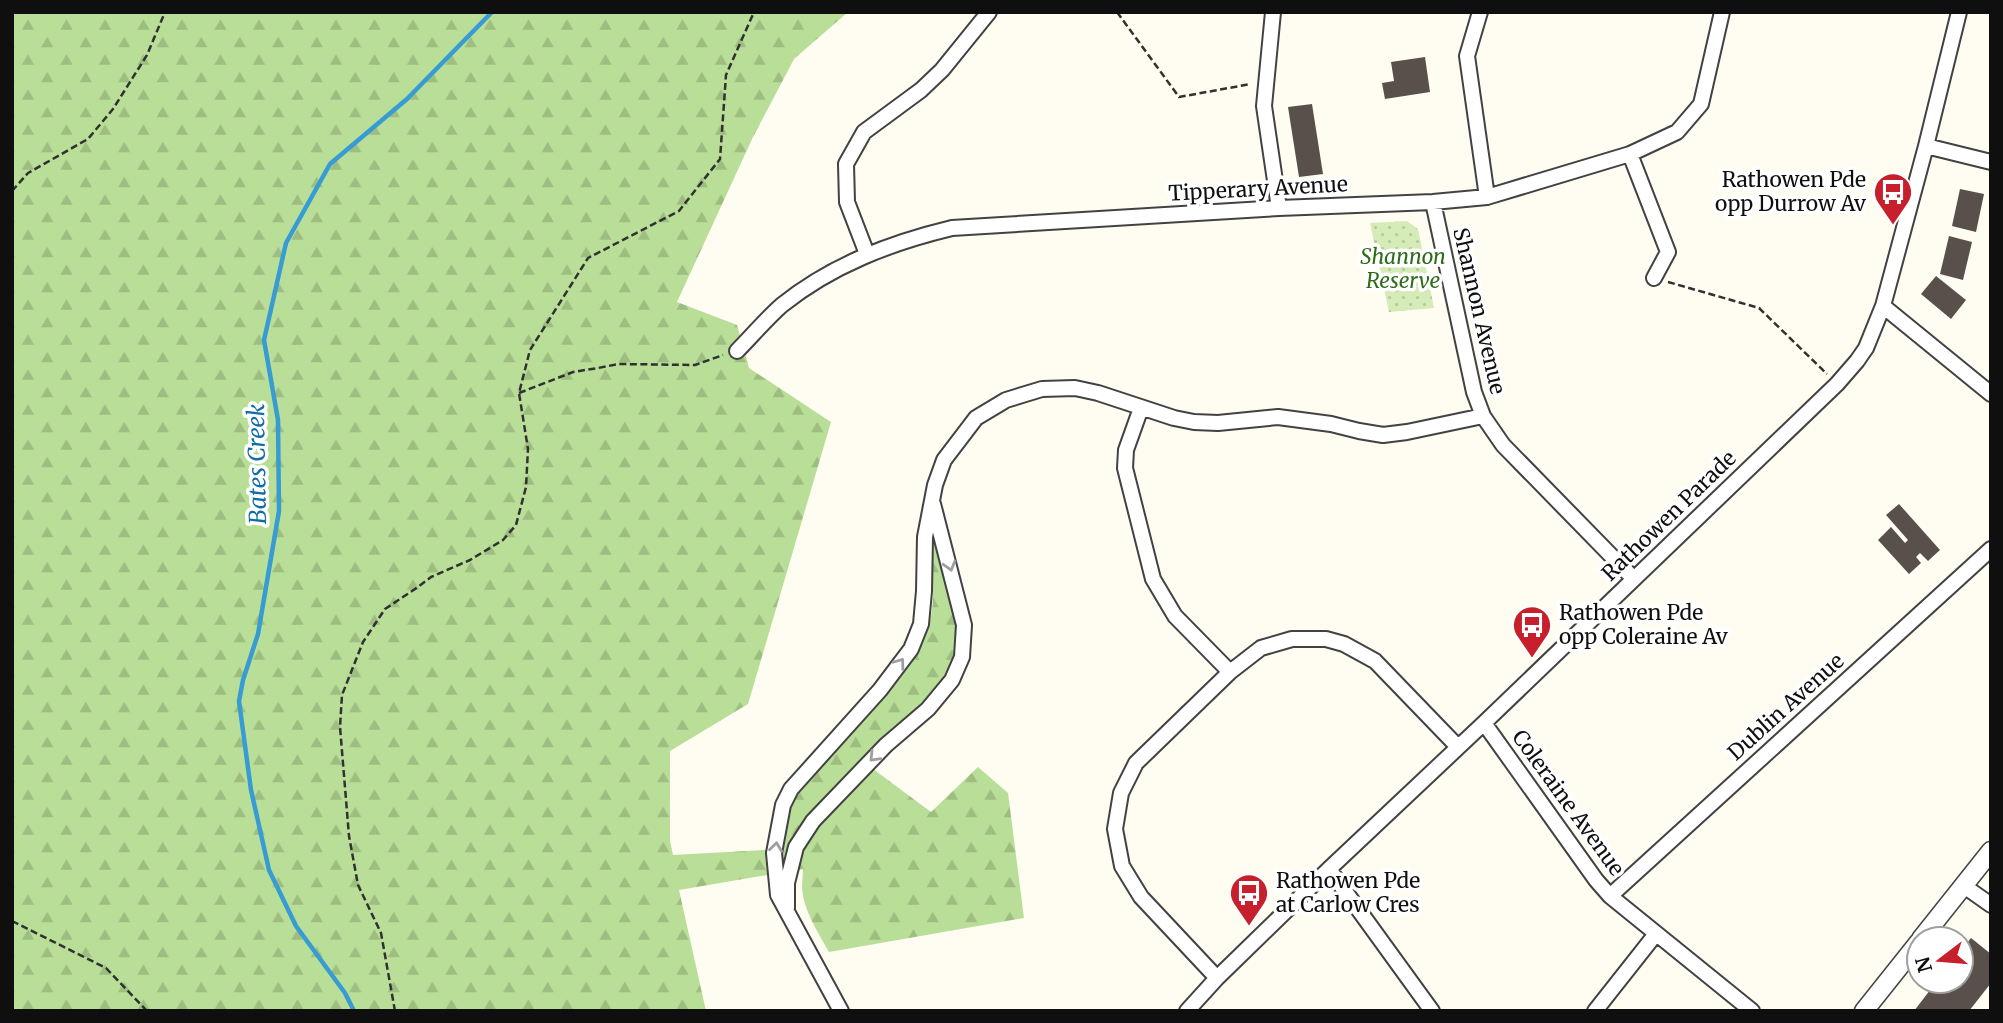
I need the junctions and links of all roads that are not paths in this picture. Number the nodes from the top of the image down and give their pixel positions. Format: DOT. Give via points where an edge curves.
graph roads {
  1 [pos="989,12"];
  2 [pos="1273,12"];
  3 [pos="1480,12"];
  4 [pos="1722,12"];
  5 [pos="1959,12"];
  6 [pos="1926,146"];
  7 [pos="1630,154"];
  8 [pos="1991,163"];
  9 [pos="1487,197"];
  10 [pos="1433,202"];
  11 [pos="1279,208"];
  12 [pos="867,254"];
  13 [pos="1654,278"];
  14 [pos="1883,306"];
  15 [pos="737,351"];
  16 [pos="1991,394"];
  17 [pos="1141,408"];
  18 [pos="1483,416"];
  19 [pos="932,500"];
  20 [pos="1991,549"];
  21 [pos="1633,579"];
  22 [pos="1230,673"];
  23 [pos="1484,723"];
  24 [pos="1458,747"];
  25 [pos="1991,852"];
  26 [pos="1329,869"];
  27 [pos="1964,886"];
  28 [pos="1610,896"];
  29 [pos="1991,905"];
  30 [pos="787,913"];
  31 [pos="1932,925"];
  32 [pos="1656,935"];
  33 [pos="1905,959"];
  34 [pos="1217,978"];
  35 [pos="841,1011"];
  36 [pos="1187,1011"];
  37 [pos="1432,1011"];
  38 [pos="1595,1011"];
  39 [pos="1752,1011"];
  40 [pos="1864,1011"];
  1 -- 12 [label="street" via="928,84 864,132 846,164 847,202"];
  2 -- 11 [label="street" via="1264,106"];
  3 -- 9 [label="street" via="1467,56"];
  4 -- 7 [label="street, Tipperary Avenue" via="1701,104 1677,132"];
  5 -- 6 [label="street, Rathowen Parade"];
  6 -- 8 [label="street"];
  6 -- 14 [label="street, Rathowen Parade"];
  7 -- 9 [label="street, Tipperary Avenue"];
  7 -- 13 [label="street" via="1668,252"];
  9 -- 10 [label="street, Tipperary Avenue"];
  10 -- 11 [label="street, Tipperary Avenue"];
  10 -- 18 [label="street, Shannon Avenue"];
  11 -- 12 [label="street, Tipperary Avenue" via="952,228"];
  12 -- 15 [label="street, Tipperary Avenue" via="781,306"];
  14 -- 16 [label="street"];
  14 -- 21 [label="street, Rathowen Parade" via="1866,348 1837,384"];
  17 -- 18 [label="street" via="1194,422 1278,417 1383,435"];
  17 -- 19 [label="street" via="1075,388 1042,389 1006,400 976,418 944,460"];
  17 -- 22 [label="street" via="1126,450 1125,468 1153,579 1175,616"];
  18 -- 21 [label="street, Shannon Avenue" via="1503,445"];
  30 -- 19 [label="street, one-way" via="778,895 774,853 783,805 791,789 911,649 921,624 925,537"];
  19 -- 30 [label="street, one-way" via="964,625 962,657 952,680 928,709 886,745 813,821 796,847 787,883"];
  20 -- 28 [label="street, Dublin Avenue"];
  21 -- 23 [label="street, Rathowen Parade"];
  22 -- 24 [label="street" via="1261,648 1292,639 1345,644 1375,661"];
  22 -- 34 [label="street" via="1136,763 1121,793 1115,829 1122,866 1141,897"];
  23 -- 24 [label="street, Rathowen Parade"];
  23 -- 28 [label="street, Coleraine Avenue"];
  24 -- 26 [label="street, Rathowen Parade"];
  25 -- 27 [label="street"];
  26 -- 34 [label="street, Rathowen Parade"];
  26 -- 37 [label="street"];
  27 -- 29 [label="street"];
  27 -- 31 [label="street"];
  28 -- 32 [label="street, Coleraine Avenue"];
  30 -- 35 [label="street"];
  32 -- 38 [label="street"];
  32 -- 39 [label="street, Coleraine Avenue"];
  33 -- 40 [label="street"];
  34 -- 36 [label="street, Rathowen Parade"];
}
